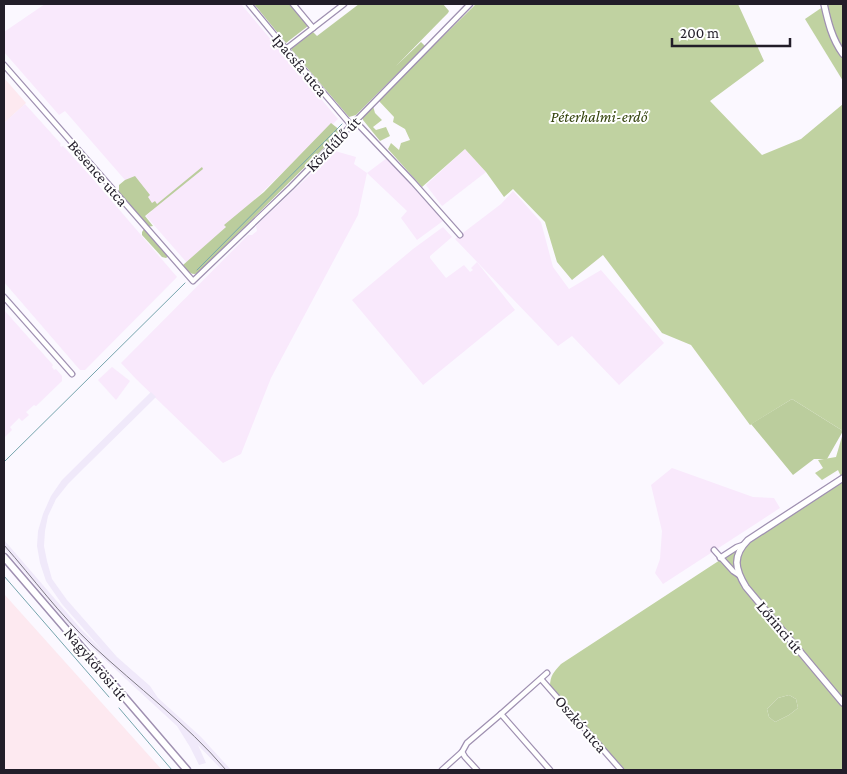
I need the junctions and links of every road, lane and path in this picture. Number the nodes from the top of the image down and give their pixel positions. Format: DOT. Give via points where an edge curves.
graph roads {
  1 [pos="249,4"];
  2 [pos="294,4"];
  3 [pos="344,4"];
  4 [pos="470,4"];
  5 [pos="824,4"];
  6 [pos="312,28"];
  7 [pos="286,49"];
  8 [pos="843,54"];
  9 [pos="4,65"];
  10 [pos="353,123"];
  11 [pos="460,235"];
  12 [pos="193,281"];
  13 [pos="4,297"];
  14 [pos="72,374"];
  15 [pos="843,478"];
  16 [pos="743,545"];
  17 [pos="714,550"];
  18 [pos="4,558"];
  19 [pos="720,558"];
  20 [pos="739,574"];
  21 [pos="547,673"];
  22 [pos="541,678"];
  23 [pos="843,703"];
  24 [pos="501,714"];
  25 [pos="462,752"];
  26 [pos="187,770"];
  27 [pos="442,770"];
  28 [pos="477,770"];
  29 [pos="550,770"];
  30 [pos="620,770"];
  1 -- 7 [label="street, Ipacsfa utca"];
  2 -- 6 [label="street"];
  3 -- 6 [label="street"];
  4 -- 10 [label="street, Közdűlő út"];
  5 -- 8 [label="street" via="833,37"];
  6 -- 7 [label="street"];
  7 -- 10 [label="street, Ipacsfa utca"];
  9 -- 12 [label="street, Besence utca"];
  10 -- 11 [label="street, Ipacsfa utca" via="413,182"];
  10 -- 12 [label="street, Közdűlő út"];
  13 -- 14 [label="street"];
  15 -- 16 [label="street"];
  16 -- 19 [label="street"];
  16 -- 20 [label="street" via="736,564"];
  17 -- 19 [label="street"];
  18 -- 26 [label="main road, Nagykőrösi út"];
  19 -- 20 [label="street"];
  20 -- 23 [label="street, Lőrinci út" via="752,595"];
  21 -- 22 [label="street"];
  22 -- 24 [label="street"];
  22 -- 30 [label="street, Oszkó utca"];
  24 -- 25 [label="street" via="467,743"];
  24 -- 29 [label="street"];
  25 -- 27 [label="street"];
  25 -- 28 [label="street"];
}
